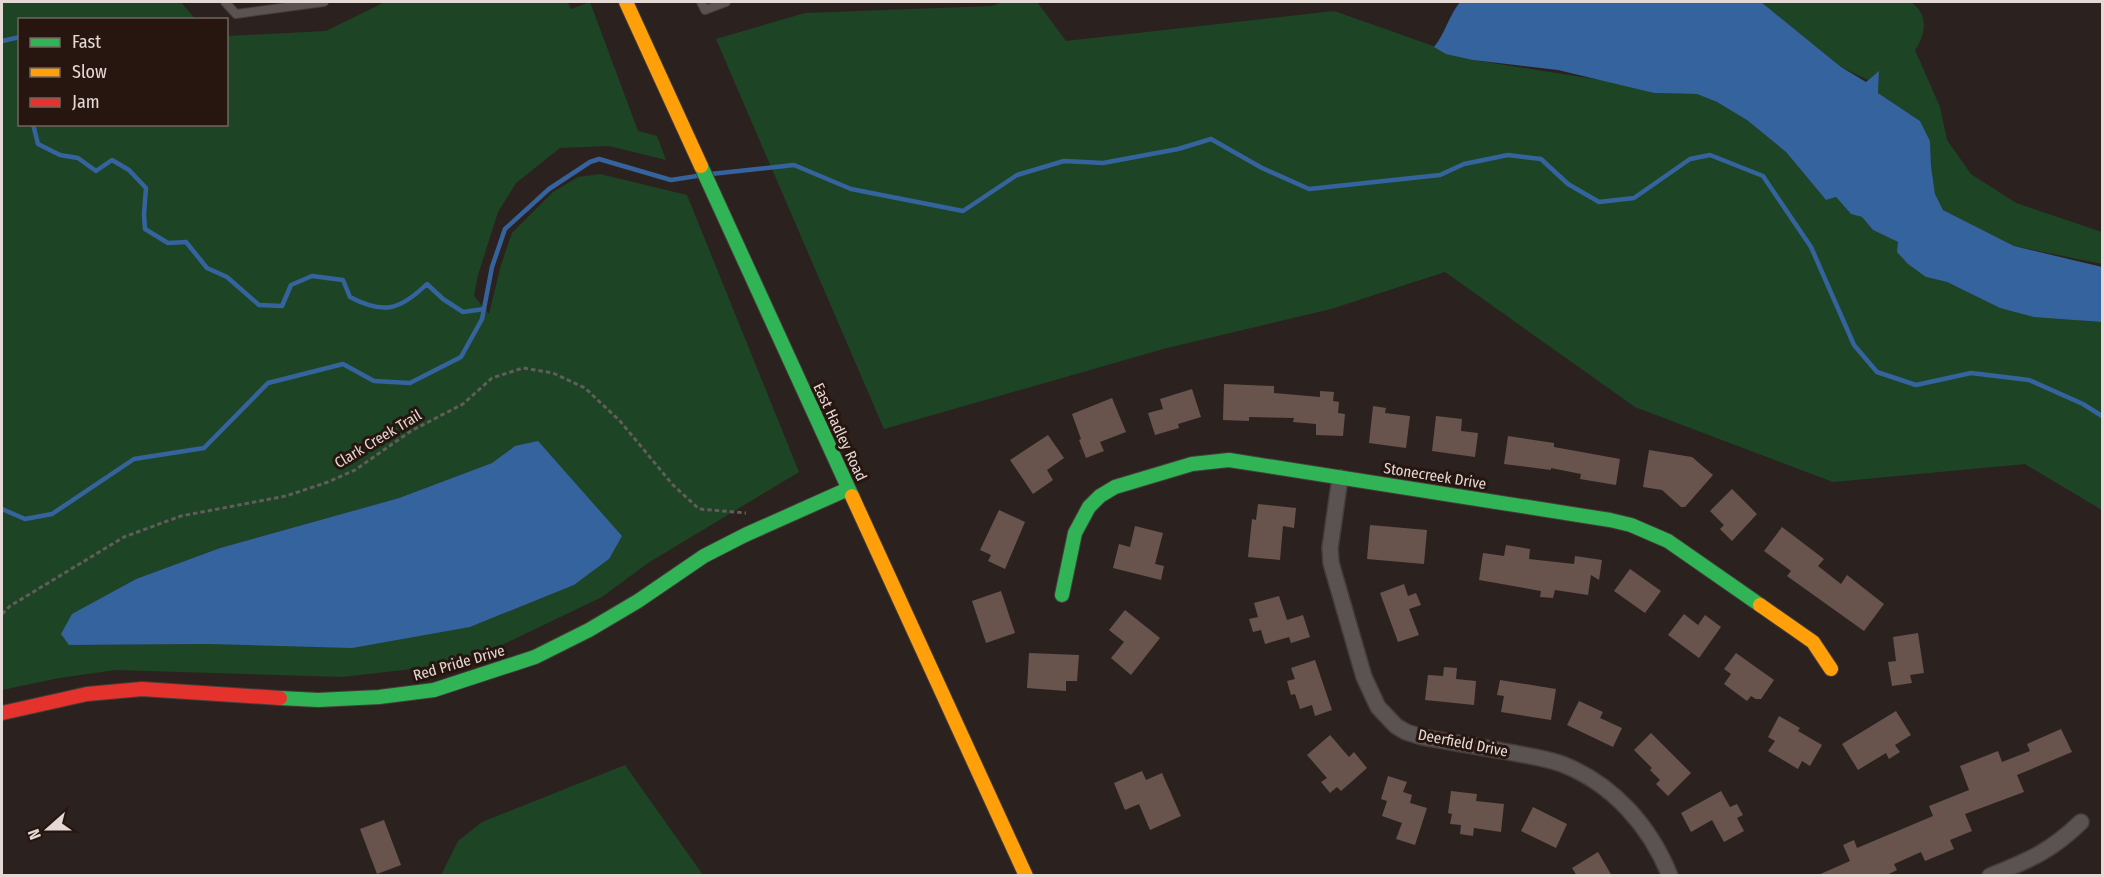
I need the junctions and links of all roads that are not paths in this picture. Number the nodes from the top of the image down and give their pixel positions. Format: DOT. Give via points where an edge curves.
graph roads {
  1 [pos="225,2"];
  2 [pos="324,2"];
  3 [pos="626,2"];
  4 [pos="701,2"];
  5 [pos="726,2"];
  6 [pos="1340,478"];
  7 [pos="848,489"];
  8 [pos="1062,595"];
  9 [pos="1831,669"];
  10 [pos="2,713"];
  11 [pos="2081,822"];
  12 [pos="1026,876"];
  13 [pos="1670,876"];
  14 [pos="1990,876"];
  1 -- 2 [label="lane" via="236,14"];
  3 -- 7 [label="street, East Hadley Road"];
  4 -- 5 [label="lane" via="705,10"];
  6 -- 8 [label="street, Stonecreek Drive" via="1217,460 1115,487 1093,502 1078,523"];
  6 -- 9 [label="street, Stonecreek Drive" via="1610,520 1656,534 1813,642"];
  6 -- 13 [label="street, Deerfield Drive" via="1331,563 1364,677 1378,707 1406,732 1542,758 1580,773 1635,815 1657,846"];
  7 -- 10 [label="street, Red Pride Drive" via="704,556 609,618 536,657 434,690 379,698 318,700 142,689 87,694"];
  7 -- 12 [label="street, East Hadley Road"];
  11 -- 14 [label="street" via="2036,857"];
}
